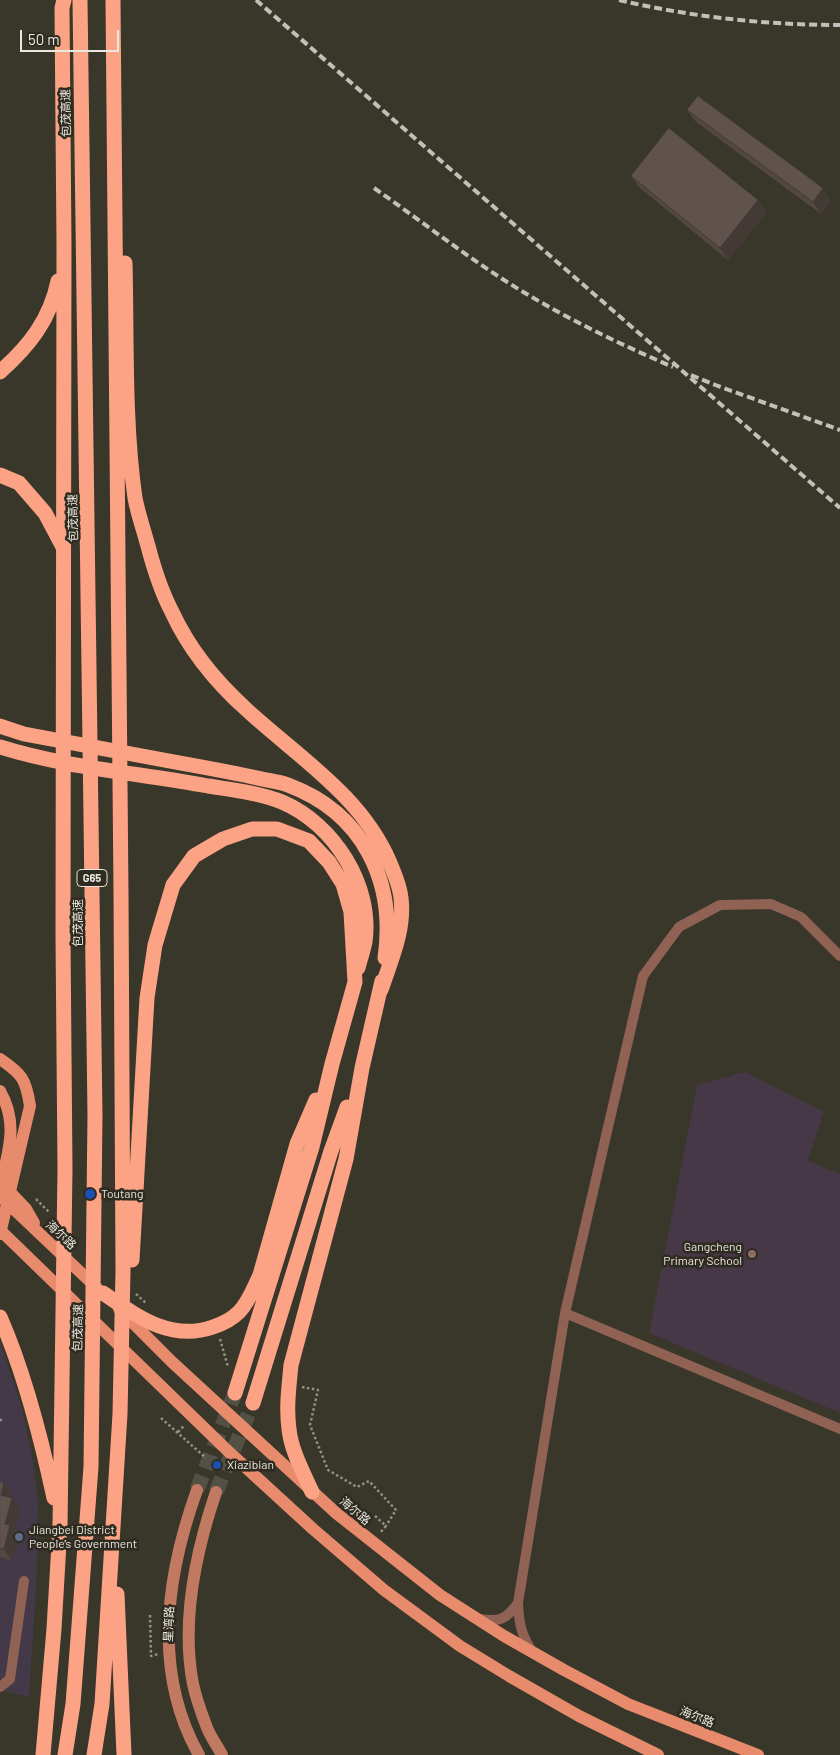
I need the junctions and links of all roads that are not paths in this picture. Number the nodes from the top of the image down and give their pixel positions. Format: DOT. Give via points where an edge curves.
graph roads {
  1 [pos="64,0"];
  2 [pos="80,0"];
  3 [pos="114,0"];
  4 [pos="64,245"];
  5 [pos="0,372"];
  6 [pos="0,475"];
  7 [pos="64,550"];
  8 [pos="0,726"];
  9 [pos="0,747"];
  10 [pos="840,956"];
  11 [pos="355,982"];
  12 [pos="381,990"];
  13 [pos="0,1059"];
  14 [pos="332,1064"];
  15 [pos="362,1068"];
  16 [pos="0,1091"];
  17 [pos="0,1182"];
  18 [pos="0,1187"];
  19 [pos="0,1196"];
  20 [pos="0,1232"];
  21 [pos="40,1234"];
  22 [pos="103,1294"];
  23 [pos="565,1313"];
  24 [pos="0,1317"];
  25 [pos="235,1393"];
  26 [pos="253,1403"];
  27 [pos="120,1414"];
  28 [pos="840,1429"];
  29 [pos="197,1490"];
  30 [pos="216,1492"];
  31 [pos="312,1492"];
  32 [pos="114,1512"];
  33 [pos="60,1526"];
  34 [pos="24,1581"];
  35 [pos="518,1603"];
  36 [pos="475,1618"];
  37 [pos="533,1652"];
  38 [pos="0,1687"];
  39 [pos="43,1755"];
  40 [pos="65,1755"];
  41 [pos="94,1755"];
  42 [pos="124,1755"];
  43 [pos="199,1755"];
  44 [pos="222,1755"];
  45 [pos="658,1755"];
  46 [pos="758,1755"];
  1 -- 4 [label="highway"];
  2 -- 40 [label="highway, 包茂高速 / G65" via="95,1134 91,1467 73,1704"];
  3 -- 12 [label="highway" via="121,123 129,440 136,500 156,575 191,646 217,680 351,803 383,846 401,898 400,937"];
  3 -- 27 [label="highway, G65" via="123,1134"];
  4 -- 5 [label="highway" via="54,299 38,332"];
  4 -- 7 [label="highway"];
  6 -- 7 [label="highway" via="19,483 45,513"];
  7 -- 33 [label="highway" via="65,1169"];
  8 -- 12 [label="highway" via="24,734 287,785 318,799 338,814 358,836 380,878 386,900 388,935"];
  9 -- 11 [label="highway" via="47,760 248,793 281,802 305,814 323,828 343,853 356,879 365,910 365,942"];
  10 -- 23 [label="street" via="801,917 771,904 720,905 678,927 643,976"];
  11 -- 14 [label="highway"];
  11 -- 27 [label="highway" via="351,912 343,884 329,862 309,842 277,830 252,829 223,839 194,856 173,885 155,945 147,998 129,1344"];
  12 -- 15 [label="highway"];
  13 -- 20 [label="main road" via="20,1072 28,1090 30,1106"];
  14 -- 22 [label="highway" via="297,1144 260,1274 239,1312 223,1324 188,1333 168,1330 138,1317"];
  14 -- 25 [label="highway" via="312,1147"];
  15 -- 26 [label="highway" via="331,1151"];
  15 -- 31 [label="highway" via="346,1159 291,1366 287,1399 289,1430"];
  16 -- 18 [label="main road" via="8,1104 11,1124 9,1151"];
  17 -- 21 [label="main road" via="26,1209"];
  19 -- 21 [label="main road, 海尔路"];
  20 -- 45 [label="main road" via="313,1530 384,1590 460,1646 509,1676 579,1716"];
  21 -- 22 [label="main road, 海尔路"];
  22 -- 31 [label="main road, 海尔路"];
  23 -- 28 [label="street"];
  23 -- 35 [label="street"];
  24 -- 33 [label="highway" via="15,1352"];
  27 -- 32 [label="highway, G65"];
  29 -- 43 [label="street, 星湾路" via="175,1562 168,1653 173,1691 188,1735"];
  30 -- 44 [label="street, 星湾路" via="196,1564 190,1650 198,1702 206,1727"];
  31 -- 36 [label="main road, 海尔路" via="372,1543"];
  32 -- 41 [label="highway, G65" via="102,1704"];
  32 -- 42 [label="highway"];
  33 -- 39 [label="highway"];
  34 -- 38 [label="street" via="10,1679"];
  35 -- 36 [label="street" via="499,1620"];
  35 -- 37 [label="street" via="519,1626"];
  36 -- 37 [label="main road, 海尔路"];
  37 -- 46 [label="main road, 海尔路" via="628,1704"];
}
